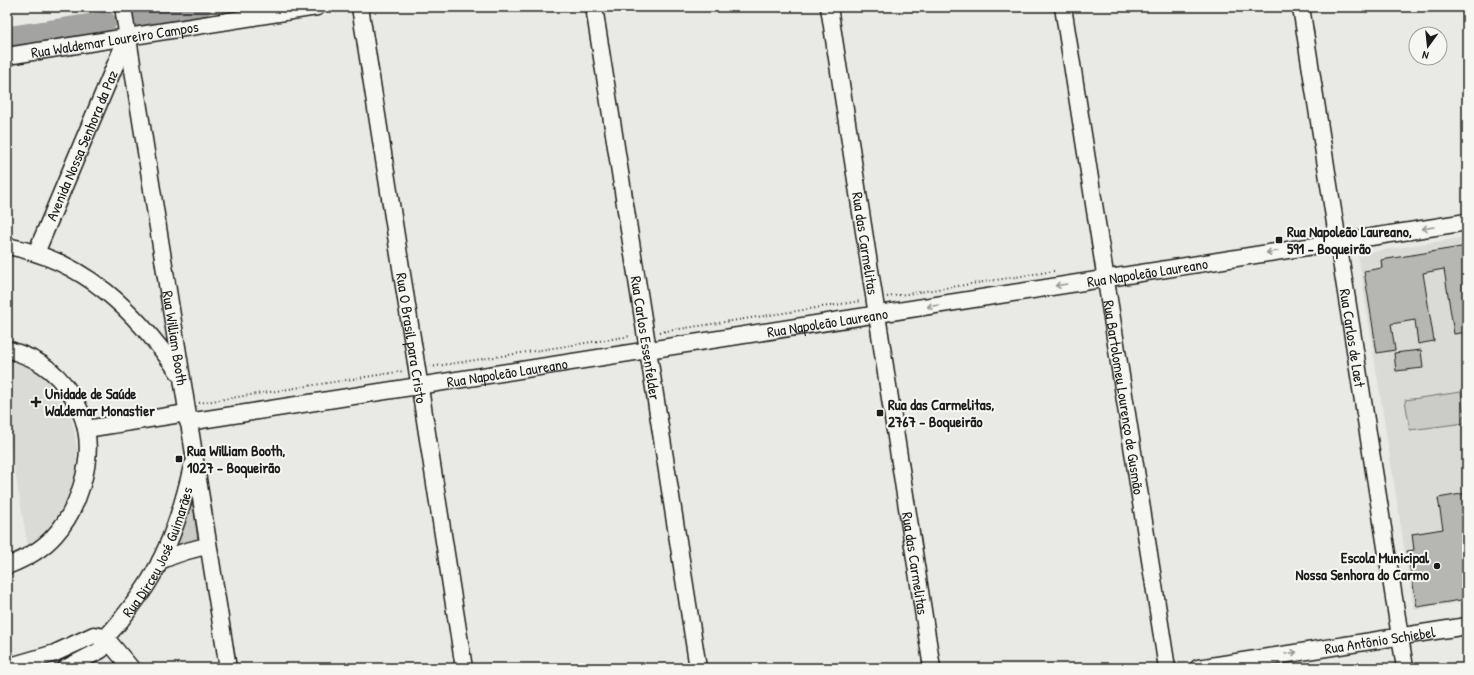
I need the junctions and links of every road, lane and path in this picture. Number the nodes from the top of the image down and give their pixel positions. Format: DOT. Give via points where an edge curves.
graph roads {
  1 [pos="123,7"];
  2 [pos="317,7"];
  3 [pos="360,7"];
  4 [pos="594,7"];
  5 [pos="829,7"];
  6 [pos="1063,7"];
  7 [pos="1301,7"];
  8 [pos="127,37"];
  9 [pos="7,56"];
  10 [pos="1467,222"];
  11 [pos="1338,242"];
  12 [pos="7,246"];
  13 [pos="36,253"];
  14 [pos="1059,270"];
  15 [pos="1106,278"];
  16 [pos="891,296"];
  17 [pos="860,301"];
  18 [pos="877,314"];
  19 [pos="657,332"];
  20 [pos="636,336"];
  21 [pos="7,349"];
  22 [pos="648,350"];
  23 [pos="426,368"];
  24 [pos="407,371"];
  25 [pos="181,376"];
  26 [pos="420,386"];
  27 [pos="202,402"];
  28 [pos="188,418"];
  29 [pos="86,429"];
  30 [pos="194,459"];
  31 [pos="208,546"];
  32 [pos="160,561"];
  33 [pos="7,566"];
  34 [pos="1467,626"];
  35 [pos="1400,636"];
  36 [pos="105,637"];
  37 [pos="55,653"];
  38 [pos="7,666"];
  39 [pos="62,668"];
  40 [pos="66,668"];
  41 [pos="131,668"];
  42 [pos="228,668"];
  43 [pos="464,668"];
  44 [pos="698,668"];
  45 [pos="932,668"];
  46 [pos="1167,668"];
  47 [pos="1198,668"];
  48 [pos="1405,668"];
  1 -- 8 [label="street, Rua William Booth"];
  2 -- 8 [label="street, Rua Waldemar Loureiro Campos"];
  3 -- 26 [label="street, Rua O Brasil para Cristo"];
  4 -- 22 [label="street, Rua Carlos Essenfelder"];
  5 -- 18 [label="street, Rua das Carmelitas"];
  6 -- 15 [label="street, Rua Bartolomeu Lourenço de Gusmão"];
  7 -- 11 [label="street, Rua Carlos de Laet"];
  8 -- 9 [label="street, Rua Waldemar Loureiro Campos"];
  8 -- 13 [label="street, Avenida Nossa Senhora da Paz"];
  8 -- 25 [label="street, Rua William Booth"];
  10 -- 11 [label="street, Rua Napoleão Laureano, one-way"];
  11 -- 15 [label="street, Rua Napoleão Laureano, one-way"];
  11 -- 35 [label="street, Rua Carlos de Laet"];
  12 -- 13 [label="street"];
  13 -- 25 [label="street" via="58,261 102,288 124,307 153,339"];
  14 -- 16 [label="path"];
  15 -- 18 [label="street, Rua Napoleão Laureano, one-way"];
  15 -- 46 [label="street, Rua Bartolomeu Lourenço de Gusmão"];
  17 -- 19 [label="path"];
  18 -- 22 [label="street, Rua Napoleão Laureano"];
  18 -- 45 [label="street, Rua das Carmelitas"];
  20 -- 23 [label="path"];
  21 -- 29 [label="street" via="43,365 57,377 71,394"];
  22 -- 26 [label="street, Rua Napoleão Laureano"];
  22 -- 44 [label="street, Rua Carlos Essenfelder"];
  24 -- 27 [label="path"];
  25 -- 28 [label="street, Rua William Booth"];
  26 -- 28 [label="street, Rua Napoleão Laureano"];
  26 -- 43 [label="street, Rua O Brasil para Cristo"];
  28 -- 29 [label="street, Rua Napoleão Laureano"];
  28 -- 30 [label="street, Rua William Booth"];
  29 -- 33 [label="street" via="87,457 84,473 69,515 56,535 38,550"];
  30 -- 31 [label="street, Rua William Booth"];
  30 -- 32 [label="street, Rua Dirceu José Guimarães" via="182,504"];
  31 -- 32 [label="street" via="179,552"];
  31 -- 42 [label="street, Rua William Booth"];
  32 -- 36 [label="street, Rua Dirceu José Guimarães" via="136,601"];
  34 -- 35 [label="street, Rua Antônio Schiebel"];
  47 -- 35 [label="street, Rua Antônio Schiebel, one-way"];
  35 -- 48 [label="street, Rua Carlos de Laet"];
  36 -- 37 [label="street" via="94,635"];
  36 -- 40 [label="street, Rua Dirceu José Guimarães" via="101,650"];
  36 -- 41 [label="street"];
  37 -- 38 [label="street"];
  37 -- 39 [label="street"];
}
